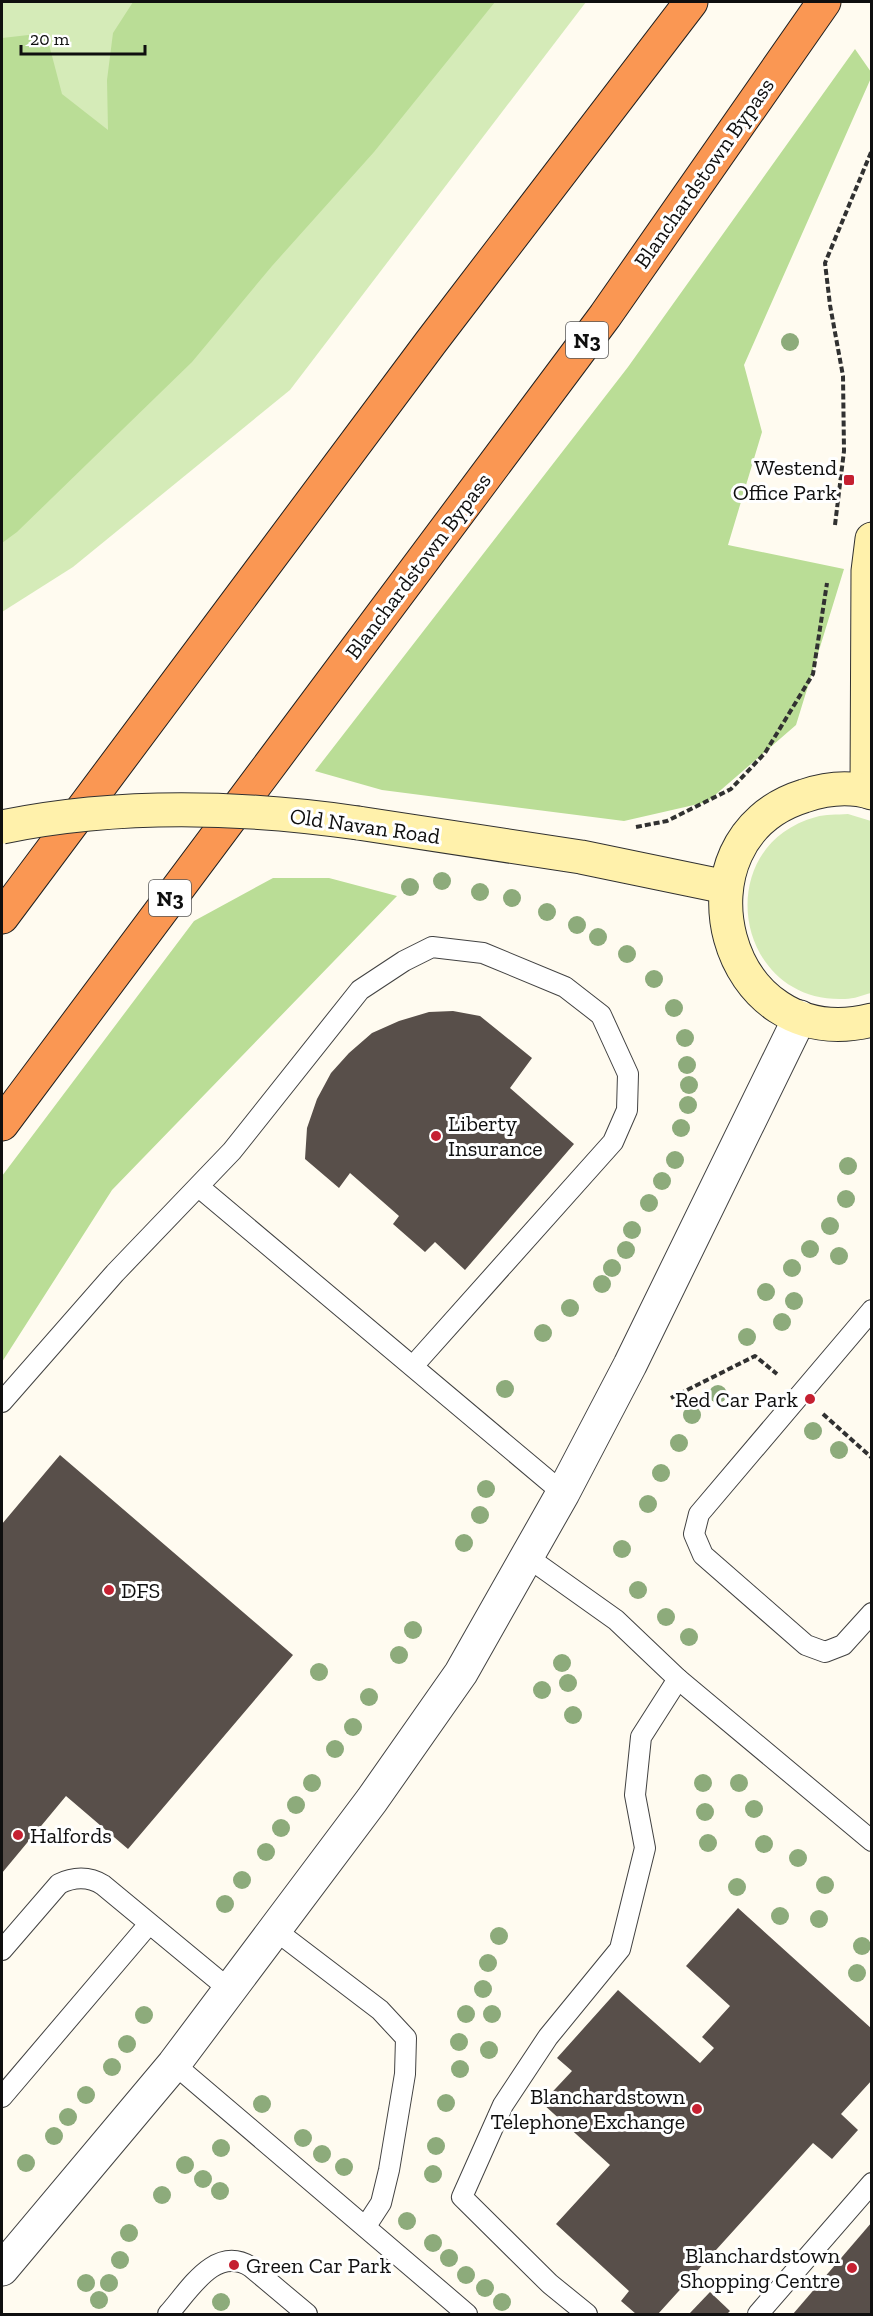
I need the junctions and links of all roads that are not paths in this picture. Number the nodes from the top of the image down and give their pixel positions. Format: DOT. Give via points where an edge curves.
graph roads {
  1 [pos="691,2"];
  2 [pos="824,2"];
  3 [pos="431,342"];
  4 [pos="872,539"];
  5 [pos="869,792"];
  6 [pos="2,827"];
  7 [pos="2,884"];
  8 [pos="726,887"];
  9 [pos="2,917"];
  10 [pos="800,1017"];
  11 [pos="872,1020"];
  12 [pos="2,1124"];
  13 [pos="199,1187"];
  14 [pos="872,1310"];
  15 [pos="413,1366"];
  16 [pos="2,1402"];
  17 [pos="563,1493"];
  18 [pos="526,1556"];
  19 [pos="872,1613"];
  20 [pos="678,1679"];
  21 [pos="872,1841"];
  22 [pos="149,1924"];
  23 [pos="275,1930"];
  24 [pos="2,1950"];
  25 [pos="230,1990"];
  26 [pos="174,2064"];
  27 [pos="2,2097"];
  28 [pos="872,2183"];
  29 [pos="366,2226"];
  30 [pos="2,2269"];
  31 [pos="168,2314"];
  32 [pos="306,2314"];
  33 [pos="467,2314"];
  34 [pos="587,2314"];
  35 [pos="758,2314"];
  1 -- 3 [label="highway"];
  2 -- 12 [label="highway, Blanchardstown Bypass / N3" via="605,316"];
  3 -- 7 [label="highway" via="139,700"];
  3 -- 9 [label="highway"];
  4 -- 5 [label="street" via="868,571"];
  5 -- 8 [label="street" via="820,791 776,809 754,828 738,851"];
  6 -- 8 [label="street, Old Navan Road, bridge" via="99,812 200,809 307,816 581,857"];
  8 -- 10 [label="street" via="727,932 742,970 763,995"];
  10 -- 11 [label="street" via="825,1024 851,1025"];
  10 -- 17 [label="street" via="693,1241"];
  13 -- 15 [label="lane"];
  13 -- 15 [label="lane" via="360,990 432,947 483,953 566,987 602,1015 628,1074 627,1110 613,1142"];
  13 -- 16 [label="lane" via="115,1273"];
  14 -- 19 [label="lane" via="699,1514 694,1534 703,1555 806,1646 825,1652 843,1645"];
  15 -- 17 [label="lane"];
  17 -- 18 [label="street"];
  18 -- 20 [label="lane" via="616,1620"];
  18 -- 23 [label="street" via="460,1673"];
  20 -- 21 [label="lane"];
  20 -- 34 [label="lane" via="641,1737 635,1795 645,1848 620,1949 548,2037 503,2104 462,2197 550,2284"];
  22 -- 24 [label="lane" via="97,1881 68,1880 59,1884"];
  22 -- 25 [label="lane"];
  22 -- 27 [label="lane"];
  23 -- 25 [label="street"];
  23 -- 29 [label="lane" via="380,2010 406,2038 405,2074 389,2170 381,2203"];
  25 -- 26 [label="street"];
  26 -- 29 [label="lane"];
  26 -- 30 [label="street"];
  28 -- 35 [label="lane"];
  29 -- 33 [label="lane"];
  31 -- 32 [label="lane" via="207,2270 218,2262 231,2260 251,2267"];
}
